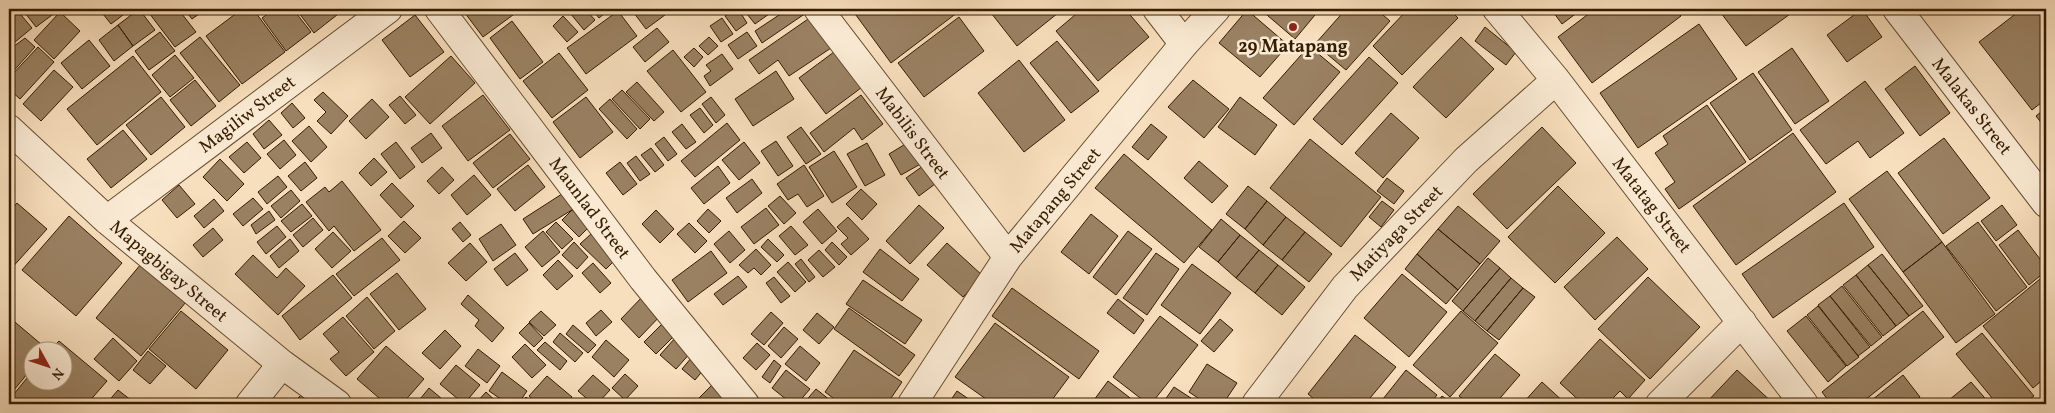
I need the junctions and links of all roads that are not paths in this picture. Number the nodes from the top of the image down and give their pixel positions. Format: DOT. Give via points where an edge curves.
graph roads {
  1 [pos="388,9"];
  2 [pos="439,9"];
  3 [pos="818,9"];
  4 [pos="1157,9"];
  5 [pos="1216,9"];
  6 [pos="1498,9"];
  7 [pos="1897,9"];
  8 [pos="1184,44"];
  9 [pos="1556,80"];
  10 [pos="9,129"];
  11 [pos="2046,203"];
  12 [pos="107,220"];
  13 [pos="1008,257"];
  14 [pos="1742,322"];
  15 [pos="282,364"];
  16 [pos="250,404"];
  17 [pos="337,404"];
  18 [pos="745,404"];
  19 [pos="912,404"];
  20 [pos="1256,404"];
  21 [pos="1660,404"];
  22 [pos="1804,404"];
  1 -- 12 [label="street, Magiliw Street"];
  2 -- 18 [label="street, Maunlad Street" via="642,278"];
  3 -- 13 [label="street, Mabilis Street"];
  4 -- 8 [label="street"];
  5 -- 8 [label="street, Matapang Street"];
  6 -- 9 [label="street, Matatag Street"];
  7 -- 11 [label="street, Malakas Street"];
  8 -- 13 [label="street, Matapang Street"];
  9 -- 14 [label="street, Matatag Street"];
  9 -- 20 [label="street, Matiyaga Street" via="1466,160 1345,287"];
  10 -- 12 [label="street, Mapagbigay Street"];
  12 -- 15 [label="street, Mapagbigay Street"];
  13 -- 19 [label="street, Matapang Street"];
  14 -- 21 [label="street"];
  14 -- 22 [label="street, Matatag Street"];
  15 -- 16 [label="street"];
  15 -- 17 [label="street, Mapagbigay Street"];
}
